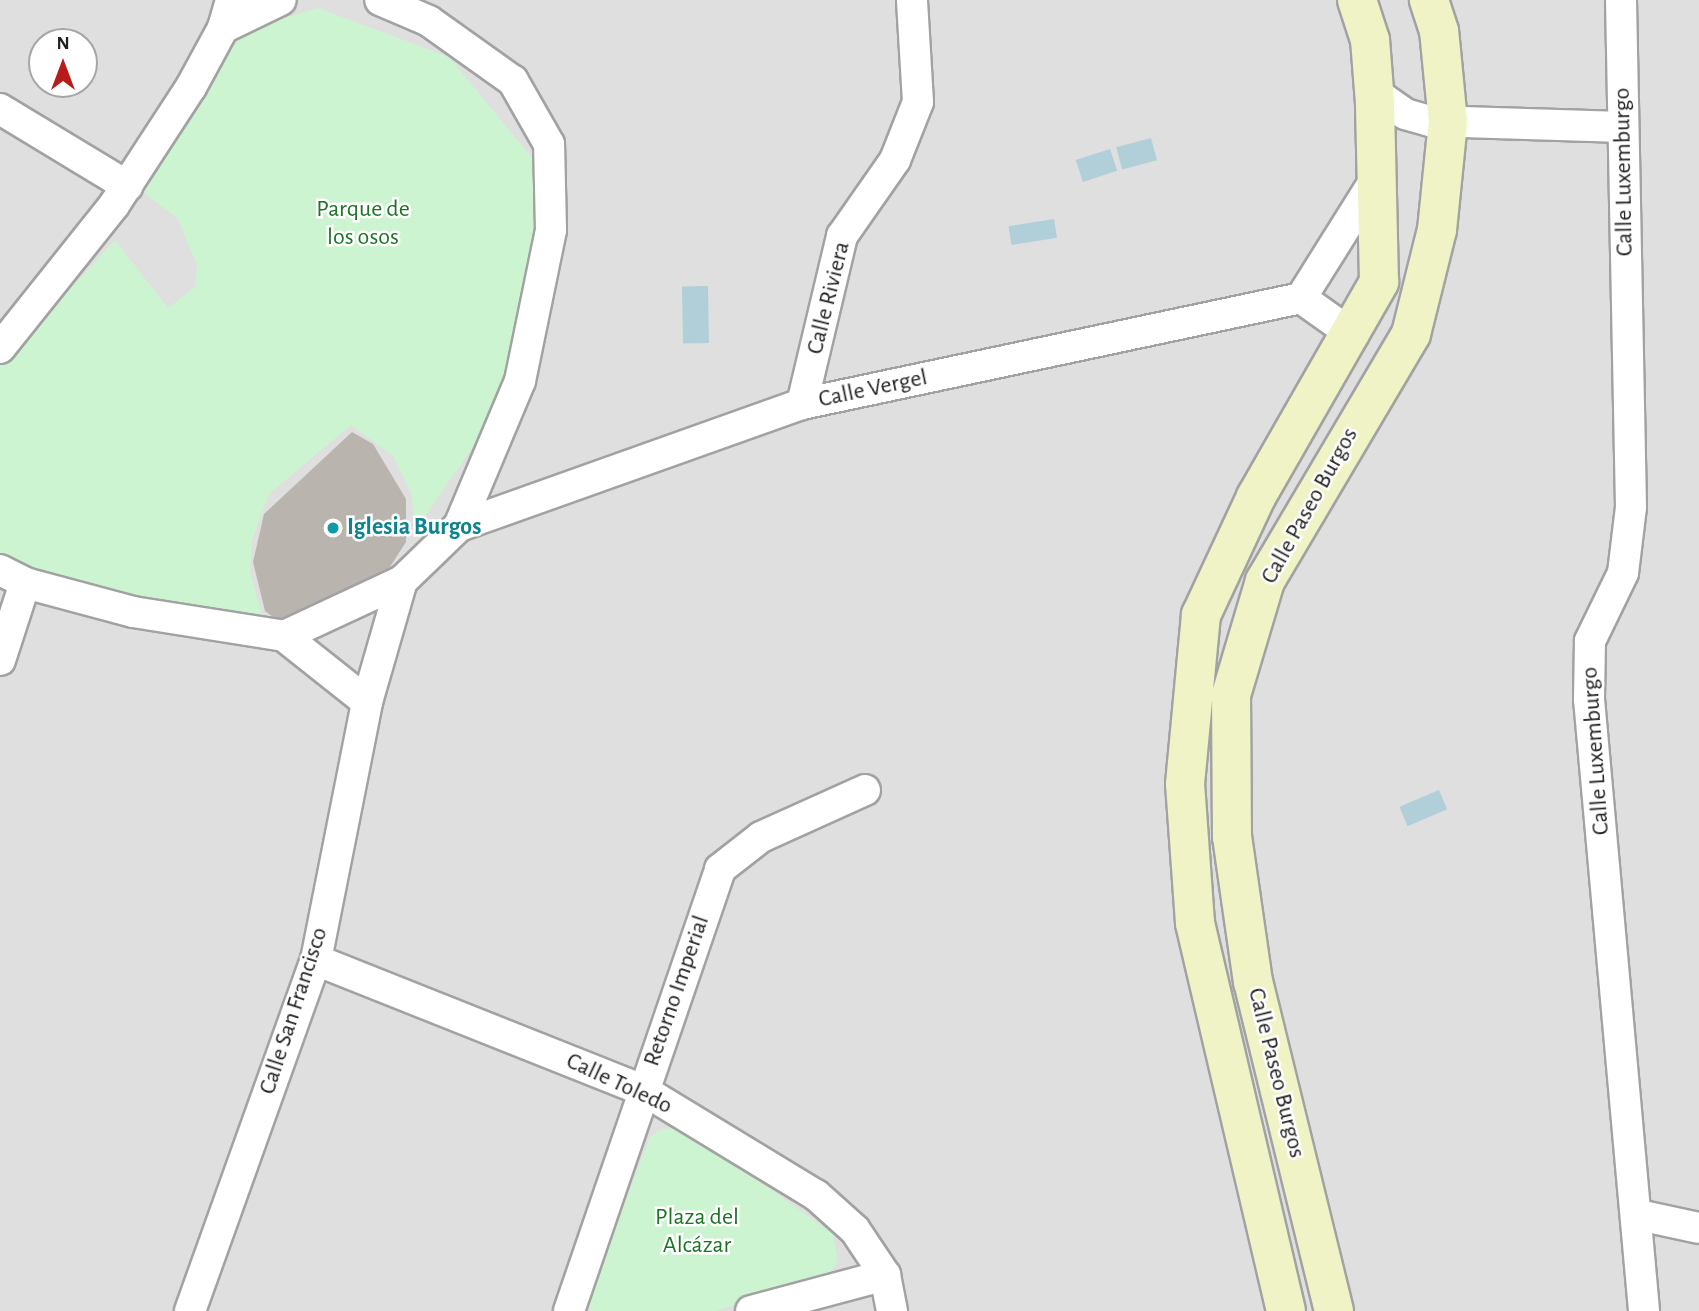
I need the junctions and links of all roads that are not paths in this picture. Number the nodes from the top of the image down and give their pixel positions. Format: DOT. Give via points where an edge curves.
graph roads {
  1 [pos="231,0"];
  2 [pos="281,0"];
  3 [pos="380,0"];
  4 [pos="912,0"];
  5 [pos="1357,0"];
  6 [pos="1429,0"];
  7 [pos="1621,0"];
  8 [pos="433,10"];
  9 [pos="223,28"];
  10 [pos="1374,92"];
  11 [pos="0,109"];
  12 [pos="1448,122"];
  13 [pos="1623,127"];
  14 [pos="1377,177"];
  15 [pos="127,186"];
  16 [pos="1301,299"];
  17 [pos="1353,335"];
  18 [pos="0,348"];
  19 [pos="802,404"];
  20 [pos="1256,497"];
  21 [pos="459,526"];
  22 [pos="1292,528"];
  23 [pos="1227,556"];
  24 [pos="13,577"];
  25 [pos="402,581"];
  26 [pos="1265,581"];
  27 [pos="284,636"];
  28 [pos="0,660"];
  29 [pos="367,702"];
  30 [pos="865,790"];
  31 [pos="316,960"];
  32 [pos="643,1090"];
  33 [pos="1298,1166"];
  34 [pos="1254,1173"];
  35 [pos="1639,1215"];
  36 [pos="1699,1228"];
  37 [pos="1317,1242"];
  38 [pos="1272,1248"];
  39 [pos="885,1275"];
  40 [pos="190,1311"];
  41 [pos="569,1311"];
  42 [pos="751,1311"];
  43 [pos="892,1311"];
  44 [pos="1286,1311"];
  45 [pos="1334,1311"];
  46 [pos="1644,1311"];
  1 -- 9 [label="street"];
  2 -- 9 [label="street"];
  3 -- 8 [label="street"];
  4 -- 19 [label="street, Calle Riviera" via="918,102 895,160 842,236"];
  5 -- 10 [label="street, Calle Paseo Burgos" via="1370,40"];
  6 -- 12 [label="street, Calle Paseo Burgos" via="1438,31"];
  7 -- 13 [label="street, Calle Luxemburgo"];
  8 -- 21 [label="street" via="513,80 549,144 551,230 520,381"];
  9 -- 15 [label="street"];
  10 -- 12 [label="street" via="1405,114"];
  10 -- 14 [label="street, Calle Paseo Burgos"];
  11 -- 15 [label="street"];
  12 -- 13 [label="street"];
  12 -- 22 [label="street, Calle Paseo Burgos" via="1437,230 1411,334"];
  13 -- 35 [label="street, Calle Luxemburgo" via="1632,507 1623,573 1590,641 1589,699"];
  14 -- 16 [label="street"];
  14 -- 17 [label="street, Calle Paseo Burgos" via="1379,282"];
  15 -- 18 [label="street"];
  16 -- 17 [label="street"];
  16 -- 19 [label="street, Calle Vergel"];
  17 -- 20 [label="street, Calle Paseo Burgos"];
  19 -- 21 [label="street, Calle Vergel"];
  20 -- 22 [label="street" via="1273,522"];
  20 -- 23 [label="street, Calle Paseo Burgos"];
  21 -- 25 [label="street"];
  22 -- 26 [label="street, Calle Paseo Burgos"];
  23 -- 26 [label="street" via="1259,561"];
  23 -- 34 [label="street, Calle Paseo Burgos" via="1201,615 1185,784 1195,923"];
  24 -- 27 [label="street" via="133,612"];
  24 -- 28 [label="street"];
  25 -- 27 [label="street"];
  25 -- 29 [label="street, Calle San Francisco"];
  26 -- 33 [label="street, Calle Paseo Burgos" via="1231,695 1232,837 1253,982"];
  27 -- 29 [label="street"];
  29 -- 31 [label="street, Calle San Francisco"];
  30 -- 32 [label="street, Retorno Imperial" via="761,837 720,869"];
  31 -- 32 [label="street, Calle Toledo"];
  31 -- 40 [label="street, Calle San Francisco"];
  32 -- 39 [label="street, Calle Toledo" via="816,1195 855,1230"];
  32 -- 41 [label="street, Retorno Imperial"];
  33 -- 34 [label="street" via="1271,1179"];
  33 -- 37 [label="street, Calle Paseo Burgos"];
  34 -- 38 [label="street, Calle Paseo Burgos"];
  35 -- 36 [label="street"];
  35 -- 46 [label="street, Calle Luxemburgo"];
  37 -- 38 [label="street" via="1303,1234"];
  37 -- 45 [label="street, Calle Paseo Burgos"];
  38 -- 44 [label="street, Calle Paseo Burgos"];
  39 -- 42 [label="street"];
  39 -- 43 [label="street, Calle Toledo"];
}
